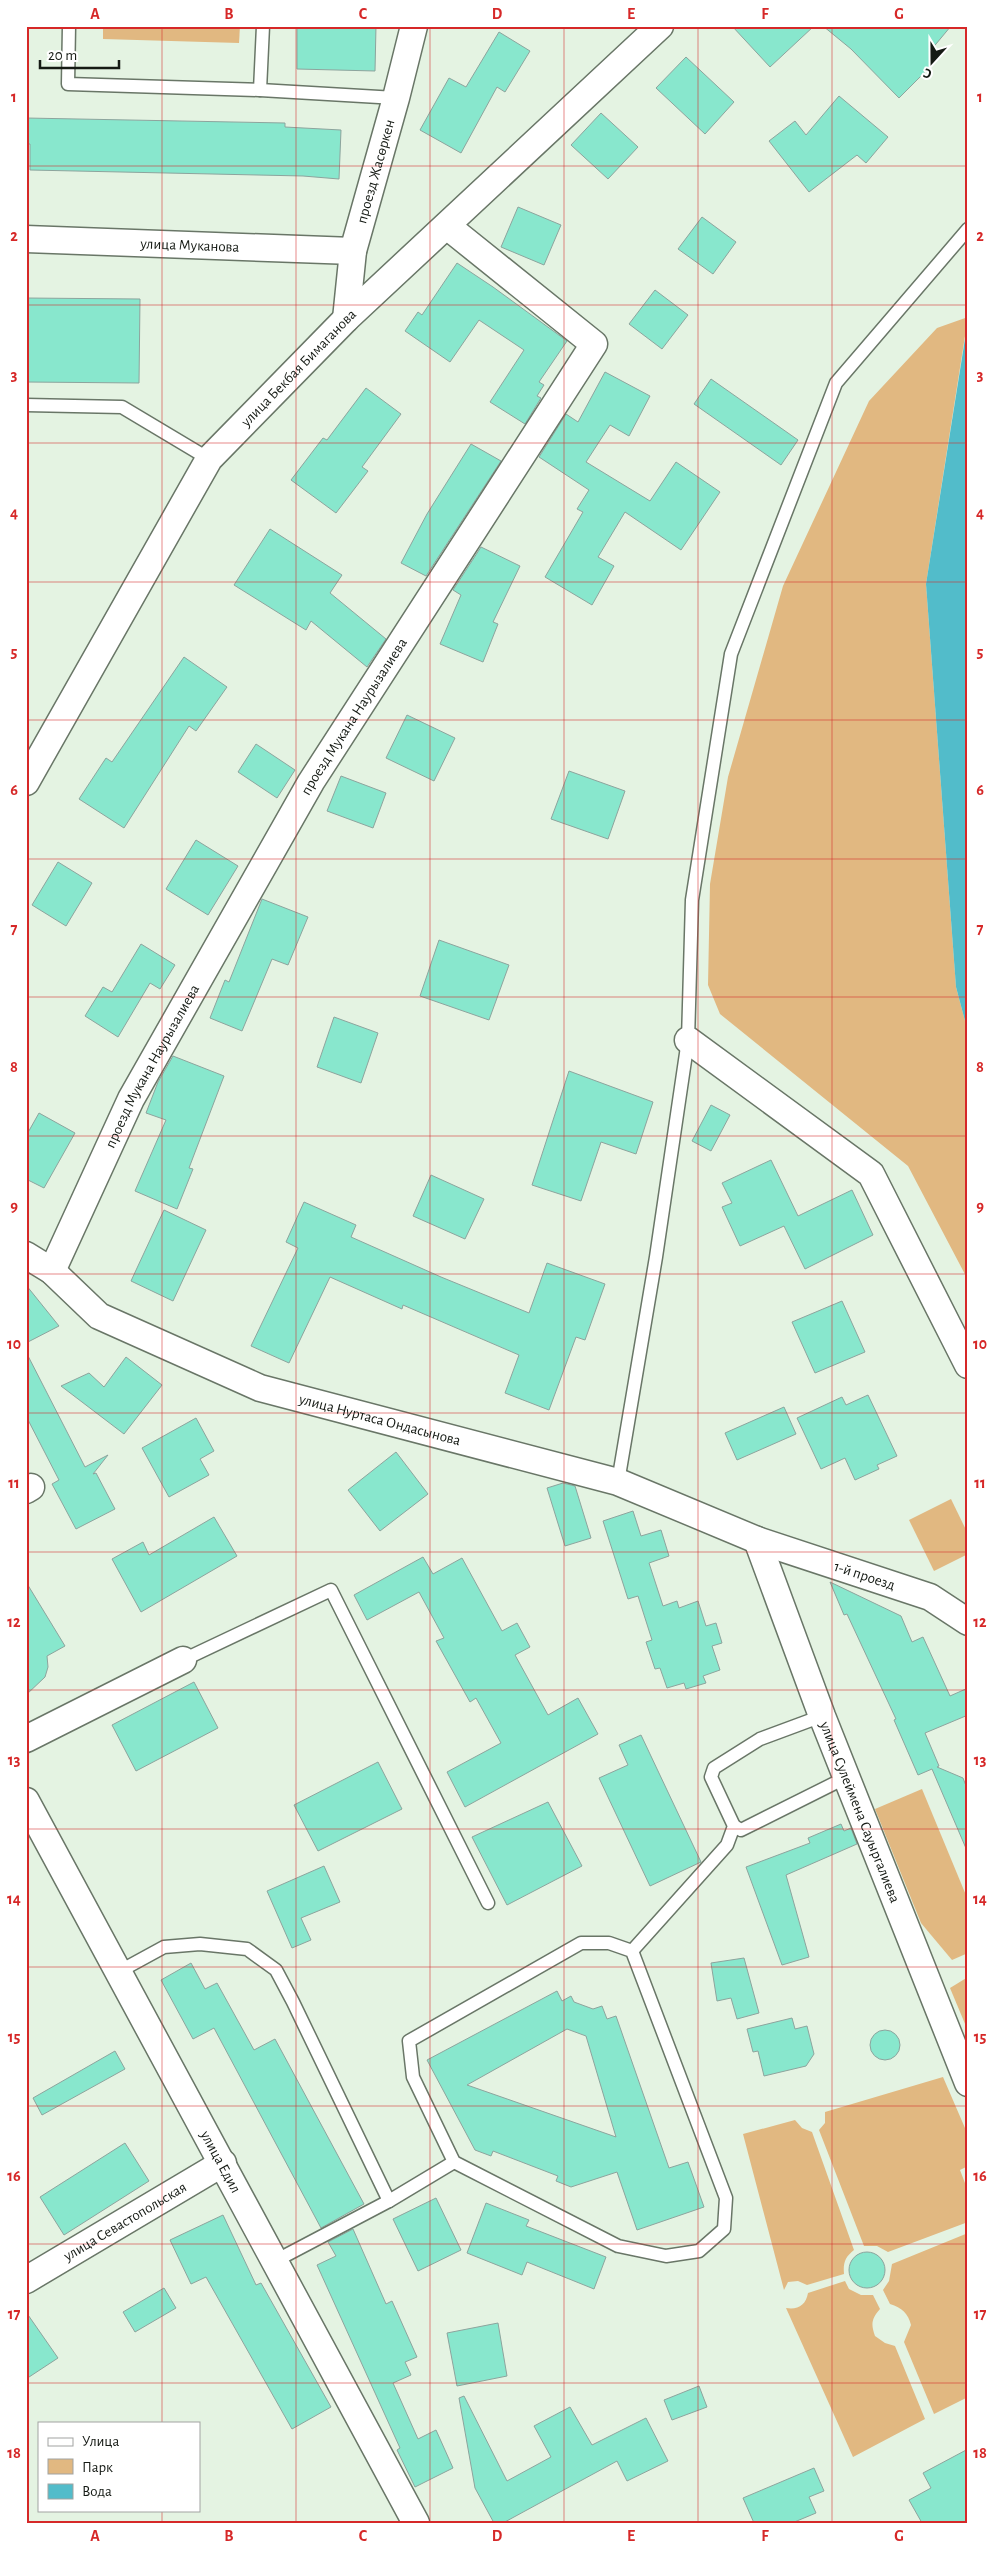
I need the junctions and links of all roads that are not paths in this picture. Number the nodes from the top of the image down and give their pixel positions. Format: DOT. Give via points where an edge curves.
graph roads {
  1 [pos="70,26"];
  2 [pos="263,26"];
  3 [pos="414,26"];
  4 [pos="660,26"];
  5 [pos="260,90"];
  6 [pos="396,98"];
  7 [pos="447,226"];
  8 [pos="968,229"];
  9 [pos="26,238"];
  10 [pos="353,252"];
  11 [pos="346,319"];
  12 [pos="26,405"];
  13 [pos="209,459"];
  14 [pos="26,782"];
  15 [pos="688,1040"];
  16 [pos="26,1255"];
  17 [pos="52,1271"];
  18 [pos="968,1365"];
  19 [pos="618,1482"];
  20 [pos="757,1540"];
  21 [pos="968,1622"];
  22 [pos="183,1660"];
  23 [pos="822,1716"];
  24 [pos="26,1739"];
  25 [pos="846,1777"];
  26 [pos="26,1801"];
  27 [pos="734,1826"];
  28 [pos="488,1903"];
  29 [pos="632,1951"];
  30 [pos="120,1971"];
  31 [pos="968,2083"];
  32 [pos="454,2162"];
  33 [pos="222,2163"];
  34 [pos="388,2201"];
  35 [pos="276,2262"];
  36 [pos="26,2280"];
  37 [pos="416,2523"];
  1 -- 5 [label="lane" via="68,84"];
  2 -- 5 [label="lane"];
  3 -- 6 [label="street, проезд Жасөркен"];
  4 -- 7 [label="street, улица Бекбая Бимаганова"];
  5 -- 6 [label="lane"];
  6 -- 10 [label="street, проезд Жасөркен"];
  7 -- 11 [label="street, улица Бекбая Бимаганова"];
  7 -- 17 [label="street, проезд Мукана Наурызалиева" via="594,344 311,782 131,1099"];
  8 -- 15 [label="lane" via="836,383 731,654 692,900"];
  9 -- 10 [label="street, улица Муканова"];
  10 -- 11 [label="street, проезд Жасөркен"];
  11 -- 13 [label="street, улица Бекбая Бимаганова"];
  12 -- 13 [label="lane" via="122,408"];
  13 -- 14 [label="street, улица Бекбая Бимаганова"];
  15 -- 18 [label="street" via="871,1174"];
  15 -- 19 [label="lane"];
  16 -- 17 [label="street, улица Нуртаса Ондасынова"];
  17 -- 19 [label="street, улица Нуртаса Ондасынова" via="99,1316 260,1388"];
  19 -- 20 [label="street, улица Нуртаса Ондасынова"];
  20 -- 21 [label="street, 1-й проезд" via="930,1597"];
  20 -- 23 [label="street, улица Сулеймена Сауыргалиева"];
  22 -- 24 [label="street"];
  22 -- 28 [label="lane" via="331,1590"];
  23 -- 25 [label="street, улица Сулеймена Сауыргалиева"];
  23 -- 27 [label="lane" via="760,1739 714,1768 711,1778"];
  25 -- 27 [label="lane" via="741,1830"];
  25 -- 31 [label="street, улица Сулеймена Сауыргалиева"];
  26 -- 30 [label="street, улица Едил"];
  27 -- 29 [label="lane" via="727,1845"];
  29 -- 32 [label="lane" via="609,1943 581,1944 410,2041 412,2077"];
  29 -- 32 [label="lane" via="726,2198 724,2229 699,2251 666,2256 618,2246"];
  30 -- 33 [label="street, улица Едил"];
  30 -- 34 [label="lane" via="164,1947 200,1944 247,1949 276,1970"];
  32 -- 34 [label="lane"];
  33 -- 35 [label="street, улица Едил"];
  33 -- 36 [label="street, улица Севастопольская"];
  34 -- 35 [label="lane"];
  35 -- 37 [label="street, улица Едил"];
}
